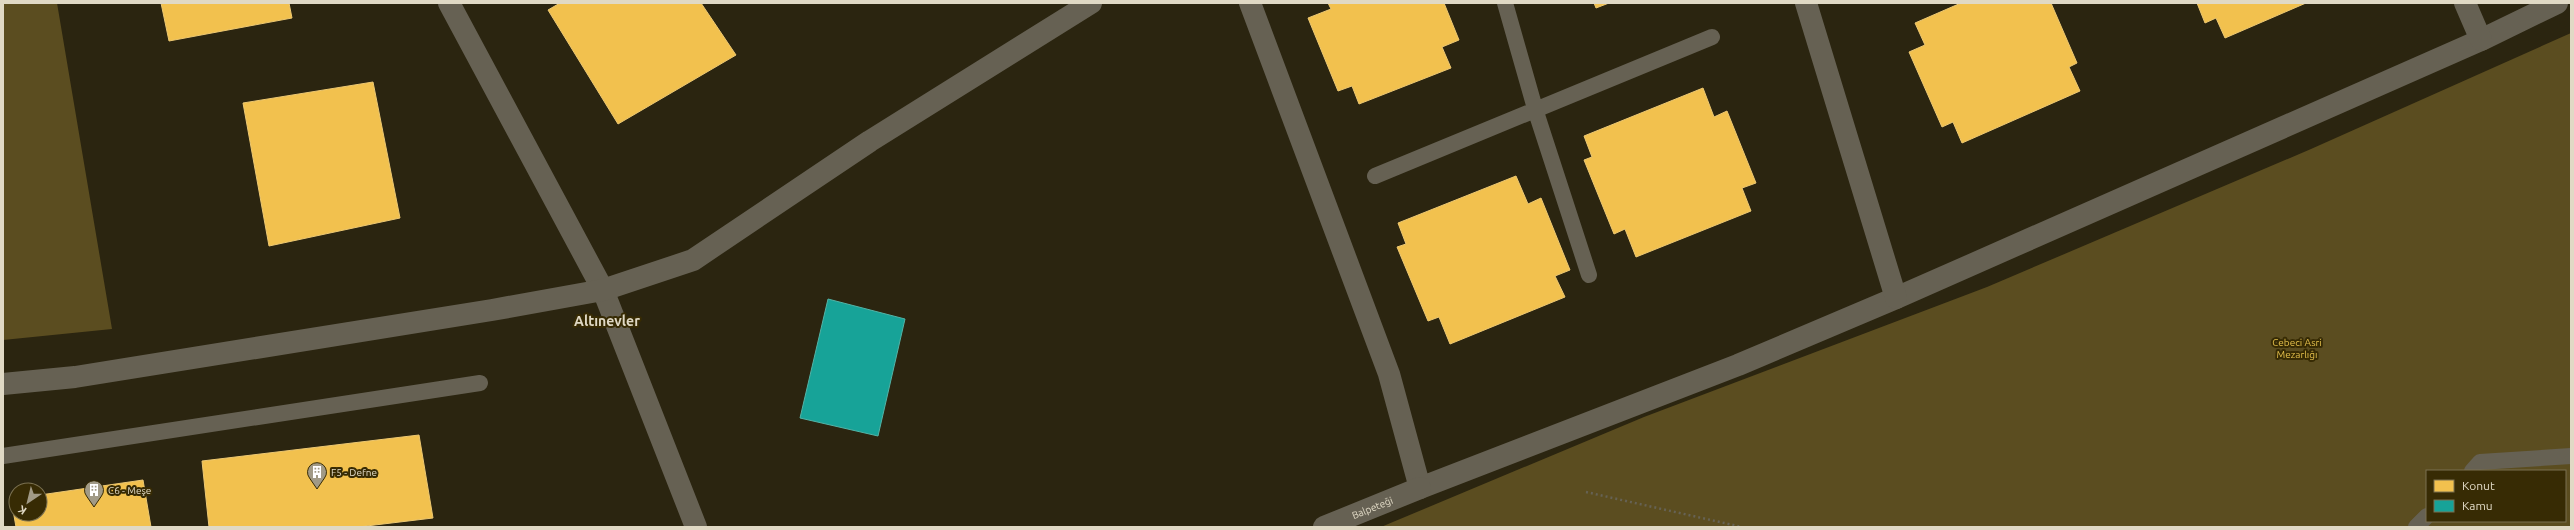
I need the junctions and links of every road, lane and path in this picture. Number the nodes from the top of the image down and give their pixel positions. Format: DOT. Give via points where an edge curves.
graph roads {
  1 [pos="449,3"];
  2 [pos="1091,3"];
  3 [pos="1250,3"];
  4 [pos="1505,3"];
  5 [pos="1806,3"];
  6 [pos="2465,3"];
  7 [pos="2557,3"];
  8 [pos="1712,37"];
  9 [pos="2481,40"];
  10 [pos="1536,112"];
  11 [pos="1375,176"];
  12 [pos="1589,275"];
  13 [pos="603,290"];
  14 [pos="1896,298"];
  15 [pos="3,384"];
  16 [pos="480,384"];
  17 [pos="3,456"];
  18 [pos="2571,456"];
  19 [pos="2473,470"];
  20 [pos="1420,488"];
  21 [pos="1586,492"];
  22 [pos="2426,517"];
  23 [pos="696,527"];
  24 [pos="1324,527"];
  25 [pos="1742,527"];
  26 [pos="2416,527"];
  1 -- 13 [label="street"];
  2 -- 13 [label="street" via="870,141 693,260"];
  3 -- 20 [label="street" via="1389,374"];
  4 -- 10 [label="lane"];
  5 -- 14 [label="street"];
  6 -- 9 [label="street"];
  7 -- 9 [label="street, Balpeteği"];
  8 -- 10 [label="lane"];
  9 -- 14 [label="street, Balpeteği"];
  10 -- 11 [label="lane"];
  10 -- 12 [label="lane"];
  13 -- 15 [label="street" via="192,359 75,377"];
  13 -- 23 [label="street"];
  14 -- 20 [label="street, Balpeteği" via="1738,365"];
  16 -- 17 [label="lane"];
  18 -- 19 [label="lane" via="2480,462"];
  20 -- 24 [label="street, Balpeteği"];
  21 -- 25 [label="path"];
  22 -- 26 [label="lane"];
}
